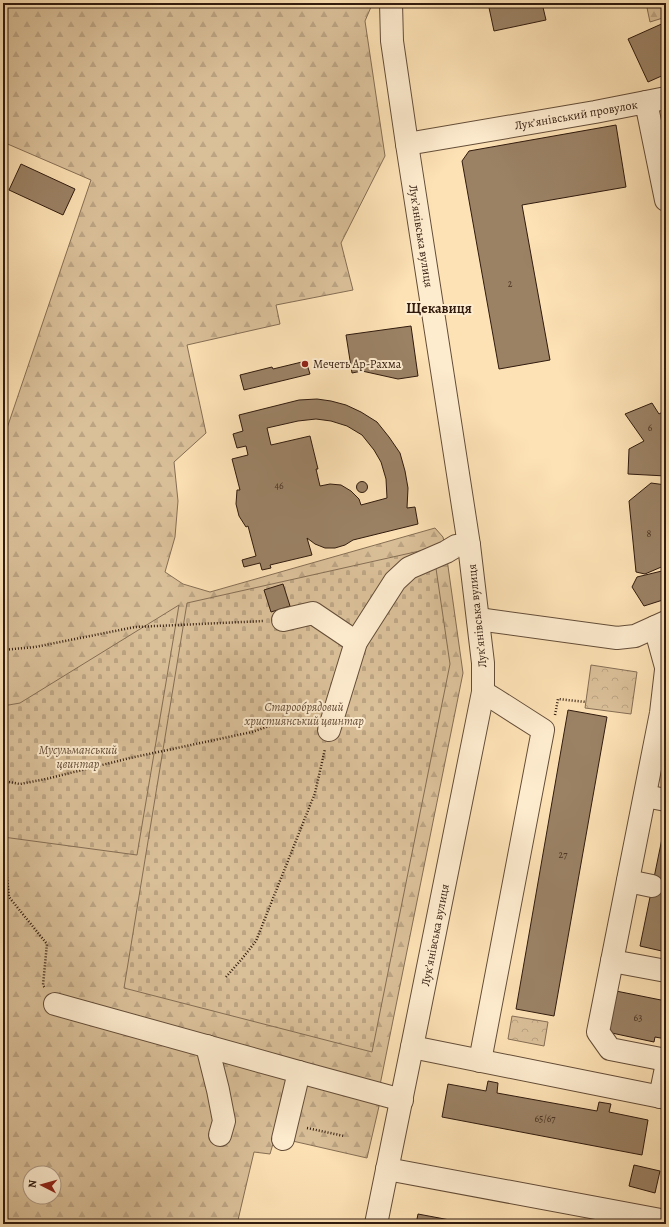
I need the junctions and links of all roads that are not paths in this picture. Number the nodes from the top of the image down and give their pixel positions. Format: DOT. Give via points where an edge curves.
graph roads {
  1 [pos="391,3"];
  2 [pos="656,100"];
  3 [pos="407,144"];
  4 [pos="666,200"];
  5 [pos="469,545"];
  6 [pos="478,619"];
  7 [pos="283,620"];
  8 [pos="660,625"];
  9 [pos="356,642"];
  10 [pos="666,667"];
  11 [pos="666,670"];
  12 [pos="483,692"];
  13 [pos="663,714"];
  14 [pos="329,730"];
  15 [pos="645,796"];
  16 [pos="666,800"];
  17 [pos="628,881"];
  18 [pos="652,886"];
  19 [pos="612,961"];
  20 [pos="666,971"];
  21 [pos="54,1004"];
  22 [pos="207,1046"];
  23 [pos="412,1047"];
  24 [pos="666,1060"];
  25 [pos="480,1061"];
  26 [pos="666,1068"];
  27 [pos="299,1072"];
  28 [pos="663,1098"];
  29 [pos="402,1100"];
  30 [pos="285,1131"];
  31 [pos="220,1135"];
  32 [pos="388,1169"];
  33 [pos="666,1221"];
  34 [pos="376,1224"];
  1 -- 3 [label="street, Лукʼянівська вулиця" via="392,41"];
  2 -- 3 [label="street, Лукʼянівський провулок"];
  2 -- 4 [label="street, Лукʼянівський провулок"];
  3 -- 5 [label="street, Лукʼянівська вулиця"];
  5 -- 6 [label="street, Лукʼянівська вулиця"];
  5 -- 9 [label="street" via="456,546 409,568 395,581"];
  6 -- 8 [label="street" via="617,638 635,636"];
  6 -- 12 [label="street, Лукʼянівська вулиця"];
  7 -- 9 [label="street" via="313,614"];
  8 -- 10 [label="street"];
  9 -- 14 [label="street"];
  11 -- 13 [label="street"];
  12 -- 23 [label="street, Лукʼянівська вулиця"];
  12 -- 25 [label="street" via="543,730 546,739 504,961"];
  13 -- 15 [label="street"];
  15 -- 16 [label="street"];
  15 -- 17 [label="street"];
  17 -- 18 [label="street"];
  17 -- 19 [label="street"];
  19 -- 20 [label="street"];
  19 -- 24 [label="street" via="598,1032 610,1049"];
  21 -- 22 [label="street"];
  22 -- 27 [label="street"];
  22 -- 31 [label="street" via="224,1121"];
  23 -- 25 [label="street"];
  23 -- 29 [label="street, Лукʼянівська вулиця"];
  25 -- 28 [label="street"];
  26 -- 28 [label="street"];
  27 -- 29 [label="street"];
  27 -- 30 [label="street"];
  29 -- 32 [label="street, Лукʼянівська вулиця"];
  32 -- 33 [label="street" via="462,1174"];
  32 -- 34 [label="street, Лукʼянівська вулиця"];
}
